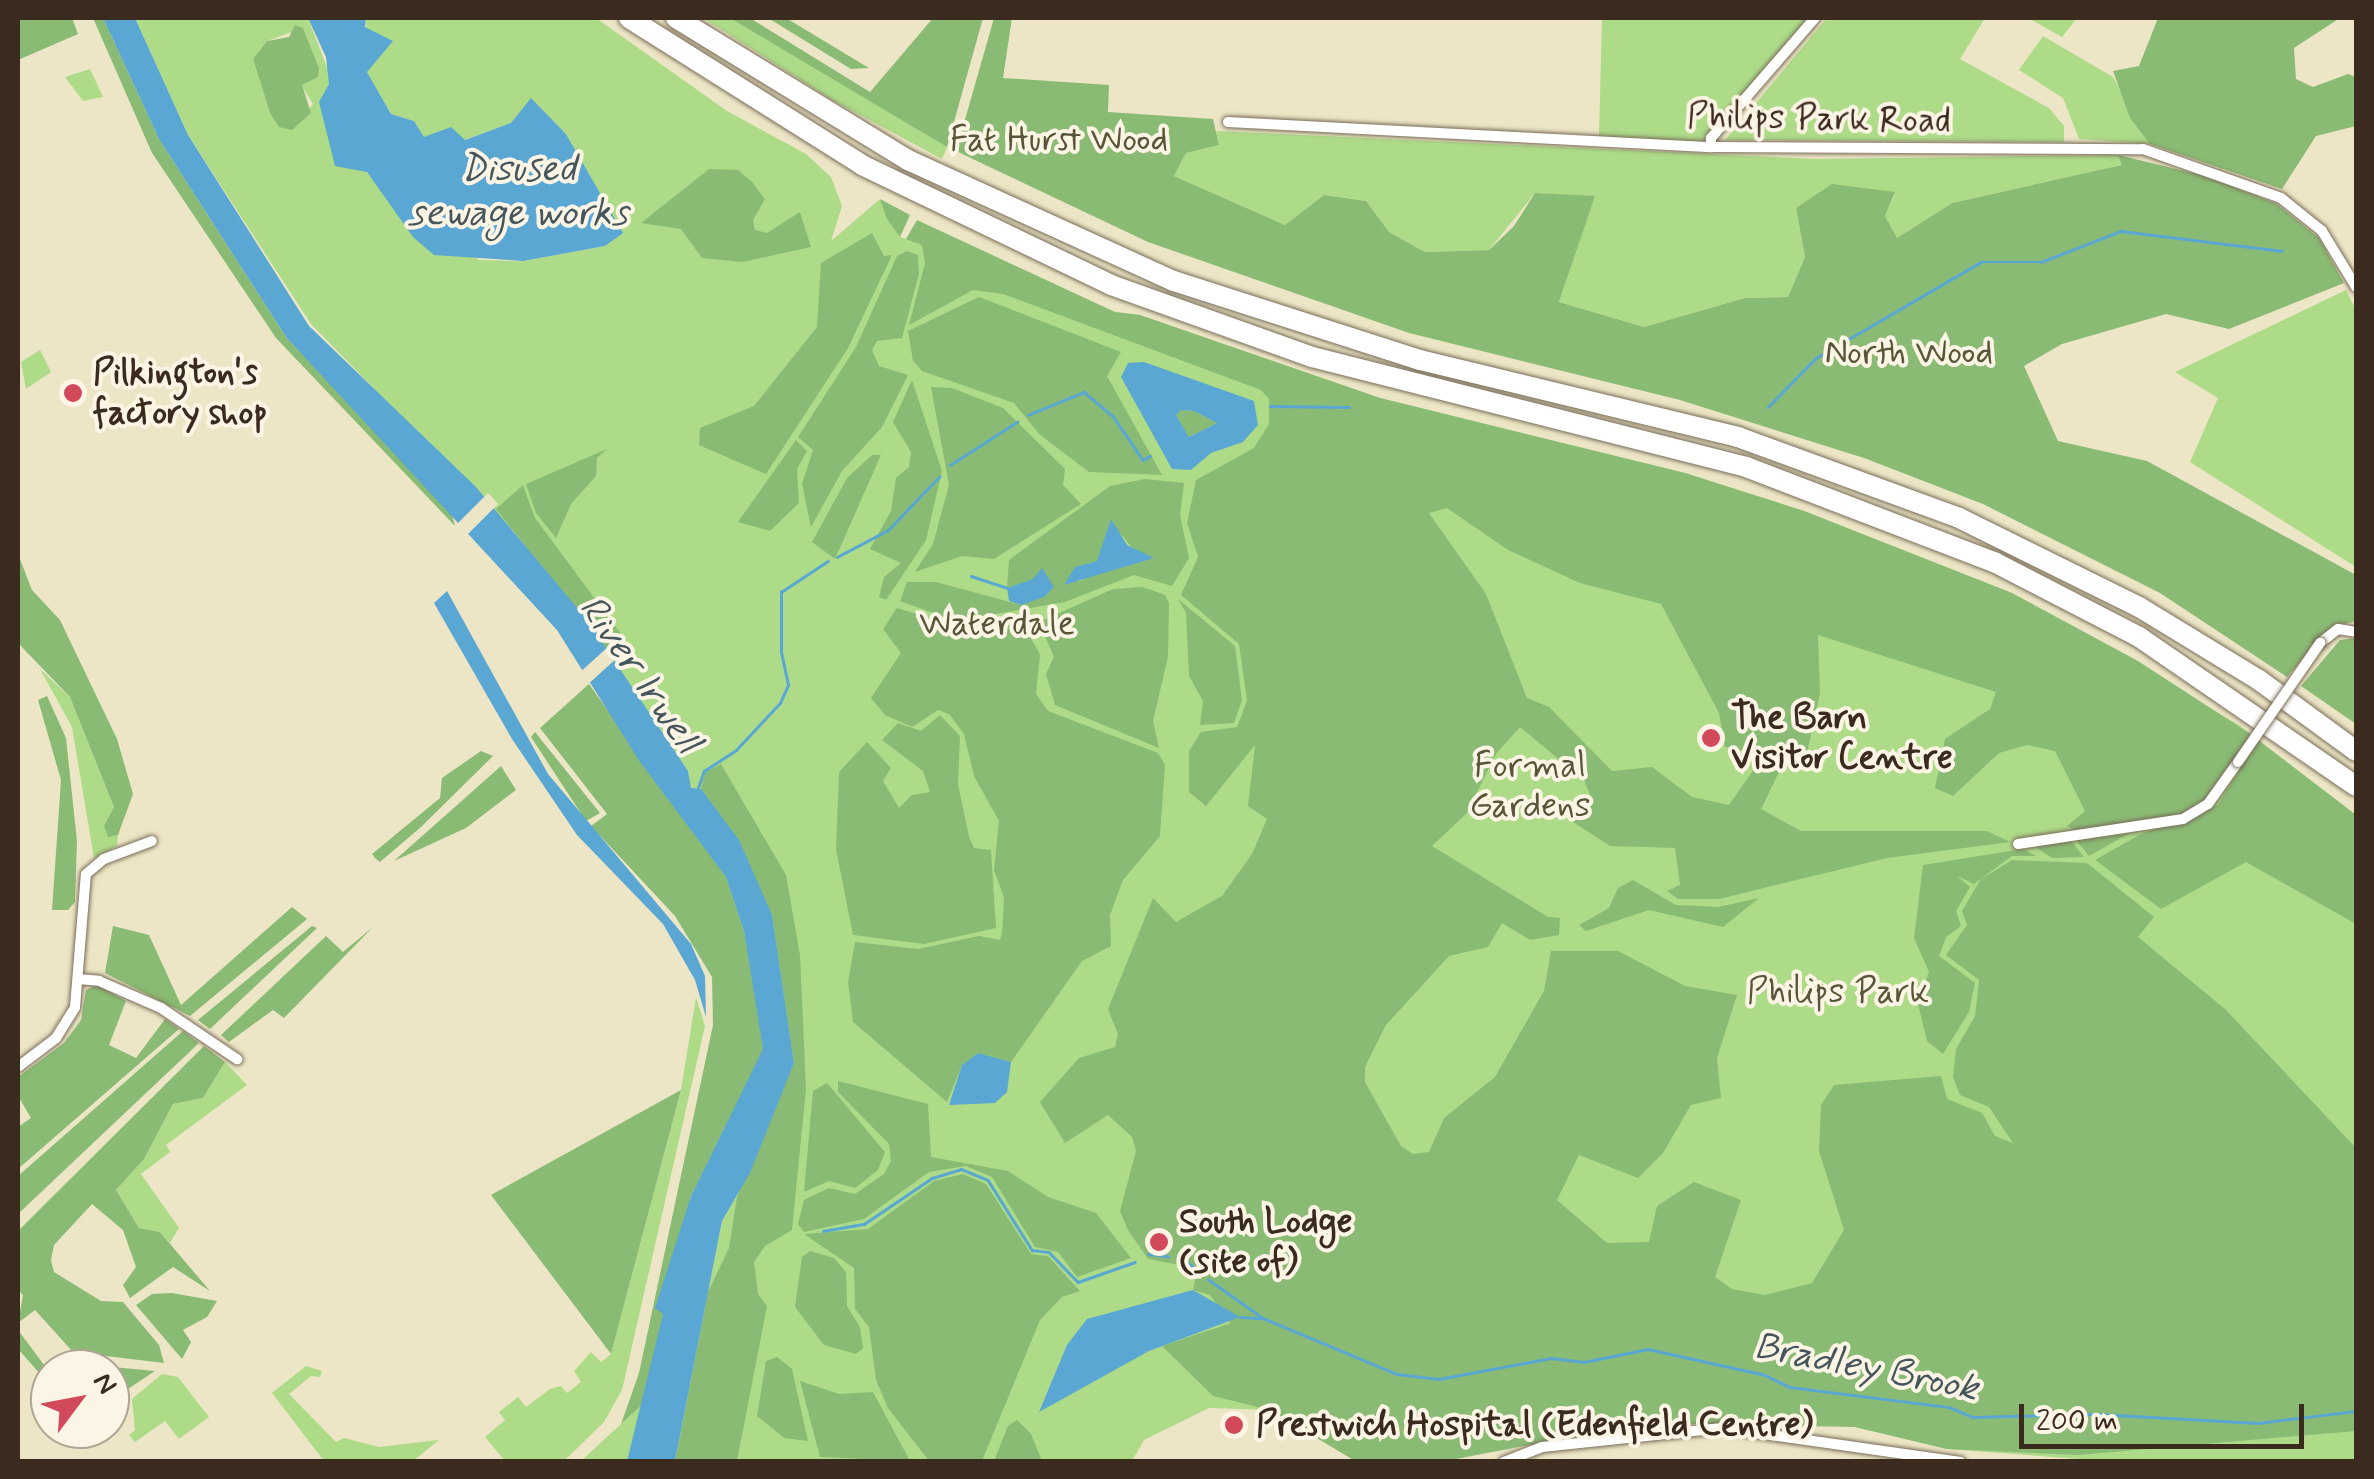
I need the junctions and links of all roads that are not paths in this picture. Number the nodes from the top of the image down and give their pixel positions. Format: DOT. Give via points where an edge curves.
graph roads {
  1 [pos="630,18"];
  2 [pos="676,18"];
  3 [pos="1815,18"];
  4 [pos="1228,122"];
  5 [pos="1712,147"];
  6 [pos="2356,287"];
  7 [pos="2356,632"];
  8 [pos="2356,751"];
  9 [pos="2356,786"];
  10 [pos="152,841"];
  11 [pos="2018,844"];
  12 [pos="78,979"];
  13 [pos="238,1058"];
  14 [pos="18,1067"];
  15 [pos="1504,1462"];
  16 [pos="1960,1462"];
  1 -- 9 [label="highway" via="862,165 1111,286 1312,357 1746,467 1966,550 2139,638"];
  2 -- 8 [label="highway" via="908,160 1174,282 1404,356 1738,437 1959,518 2139,607 2259,680"];
  3 -- 5 [label="street" via="1711,138"];
  4 -- 5 [label="street, Philips Park Road"];
  5 -- 6 [label="street, Philips Park Road" via="2144,149 2281,198 2322,231"];
  7 -- 11 [label="street, bridge" via="2338,629 2320,643 2198,813"];
  10 -- 12 [label="street" via="104,859 86,874"];
  12 -- 13 [label="street" via="99,981 161,1008"];
  12 -- 14 [label="street" via="64,1029"];
  15 -- 16 [label="street" via="1542,1448 1722,1428"];
}
